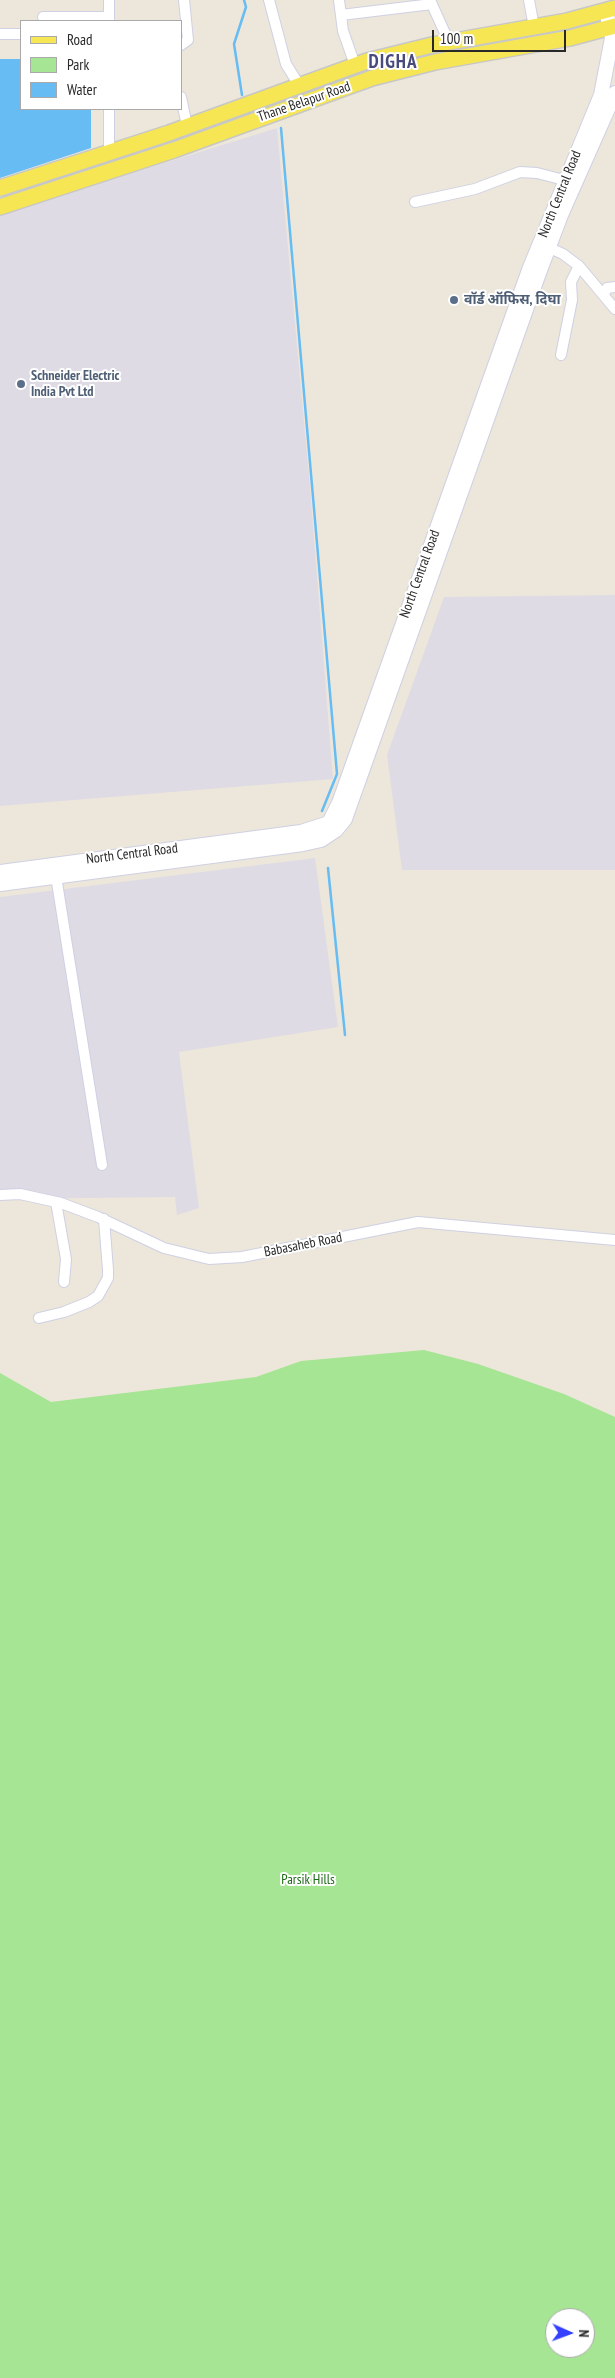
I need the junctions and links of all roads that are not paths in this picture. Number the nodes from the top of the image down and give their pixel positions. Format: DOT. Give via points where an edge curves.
graph roads {
  1 [pos="109,0"];
  2 [pos="184,0"];
  3 [pos="269,0"];
  4 [pos="339,0"];
  5 [pos="529,0"];
  6 [pos="431,2"];
  7 [pos="611,10"];
  8 [pos="341,14"];
  9 [pos="43,17"];
  10 [pos="110,19"];
  11 [pos="534,27"];
  12 [pos="613,27"];
  13 [pos="0,34"];
  14 [pos="20,34"];
  15 [pos="449,42"];
  16 [pos="182,43"];
  17 [pos="355,66"];
  18 [pos="299,85"];
  19 [pos="615,93"];
  20 [pos="182,102"];
  21 [pos="110,110"];
  22 [pos="610,119"];
  23 [pos="187,126"];
  24 [pos="110,152"];
  25 [pos="570,182"];
  26 [pos="0,188"];
  27 [pos="416,202"];
  28 [pos="0,207"];
  29 [pos="544,245"];
  30 [pos="579,266"];
  31 [pos="615,287"];
  32 [pos="604,294"];
  33 [pos="615,309"];
  34 [pos="561,355"];
  35 [pos="55,870"];
  36 [pos="0,872"];
  37 [pos="0,884"];
  38 [pos="102,1165"];
  39 [pos="0,1195"];
  40 [pos="56,1202"];
  41 [pos="104,1220"];
  42 [pos="615,1240"];
  43 [pos="64,1282"];
  44 [pos="39,1318"];
  1 -- 10 [label="street"];
  2 -- 16 [label="street" via="188,40"];
  3 -- 18 [label="street" via="286,64"];
  4 -- 8 [label="street"];
  5 -- 11 [label="street"];
  6 -- 8 [label="street"];
  6 -- 15 [label="street"];
  7 -- 11 [label="main road, Thane Belapur Road"];
  7 -- 12 [label="main road, North Central Road"];
  8 -- 17 [label="street"];
  9 -- 10 [label="street"];
  11 -- 15 [label="main road, Thane Belapur Road"];
  12 -- 25 [label="main road, North Central Road" via="601,95"];
  12 -- 28 [label="main road, Thane Belapur Road" via="435,62 372,78 174,150"];
  13 -- 14 [label="street"];
  15 -- 17 [label="main road, Thane Belapur Road"];
  17 -- 18 [label="main road, Thane Belapur Road"];
  18 -- 23 [label="main road, Thane Belapur Road"];
  19 -- 22 [label="main road, North Central Road"];
  20 -- 23 [label="street"];
  21 -- 24 [label="street"];
  22 -- 25 [label="main road, North Central Road"];
  23 -- 24 [label="main road, Thane Belapur Road"];
  24 -- 26 [label="main road, Thane Belapur Road"];
  25 -- 27 [label="street" via="520,172 475,189"];
  25 -- 29 [label="main road, North Central Road"];
  29 -- 30 [label="street"];
  29 -- 35 [label="main road, North Central Road" via="345,819 332,827 321,840 303,844"];
  30 -- 32 [label="street"];
  30 -- 34 [label="street" via="570,282 572,300"];
  31 -- 32 [label="street" via="608,288"];
  32 -- 33 [label="street"];
  35 -- 36 [label="main road, North Central Road"];
  35 -- 37 [label="main road, North Central Road"];
  35 -- 38 [label="street"];
  39 -- 40 [label="street, Babasaheb Road" via="20,1194"];
  40 -- 41 [label="street, Babasaheb Road"];
  40 -- 43 [label="street" via="66,1259"];
  41 -- 42 [label="street, Babasaheb Road" via="164,1248 209,1259 242,1257 418,1222"];
  41 -- 44 [label="street" via="108,1278 98,1296 64,1312"];
}
